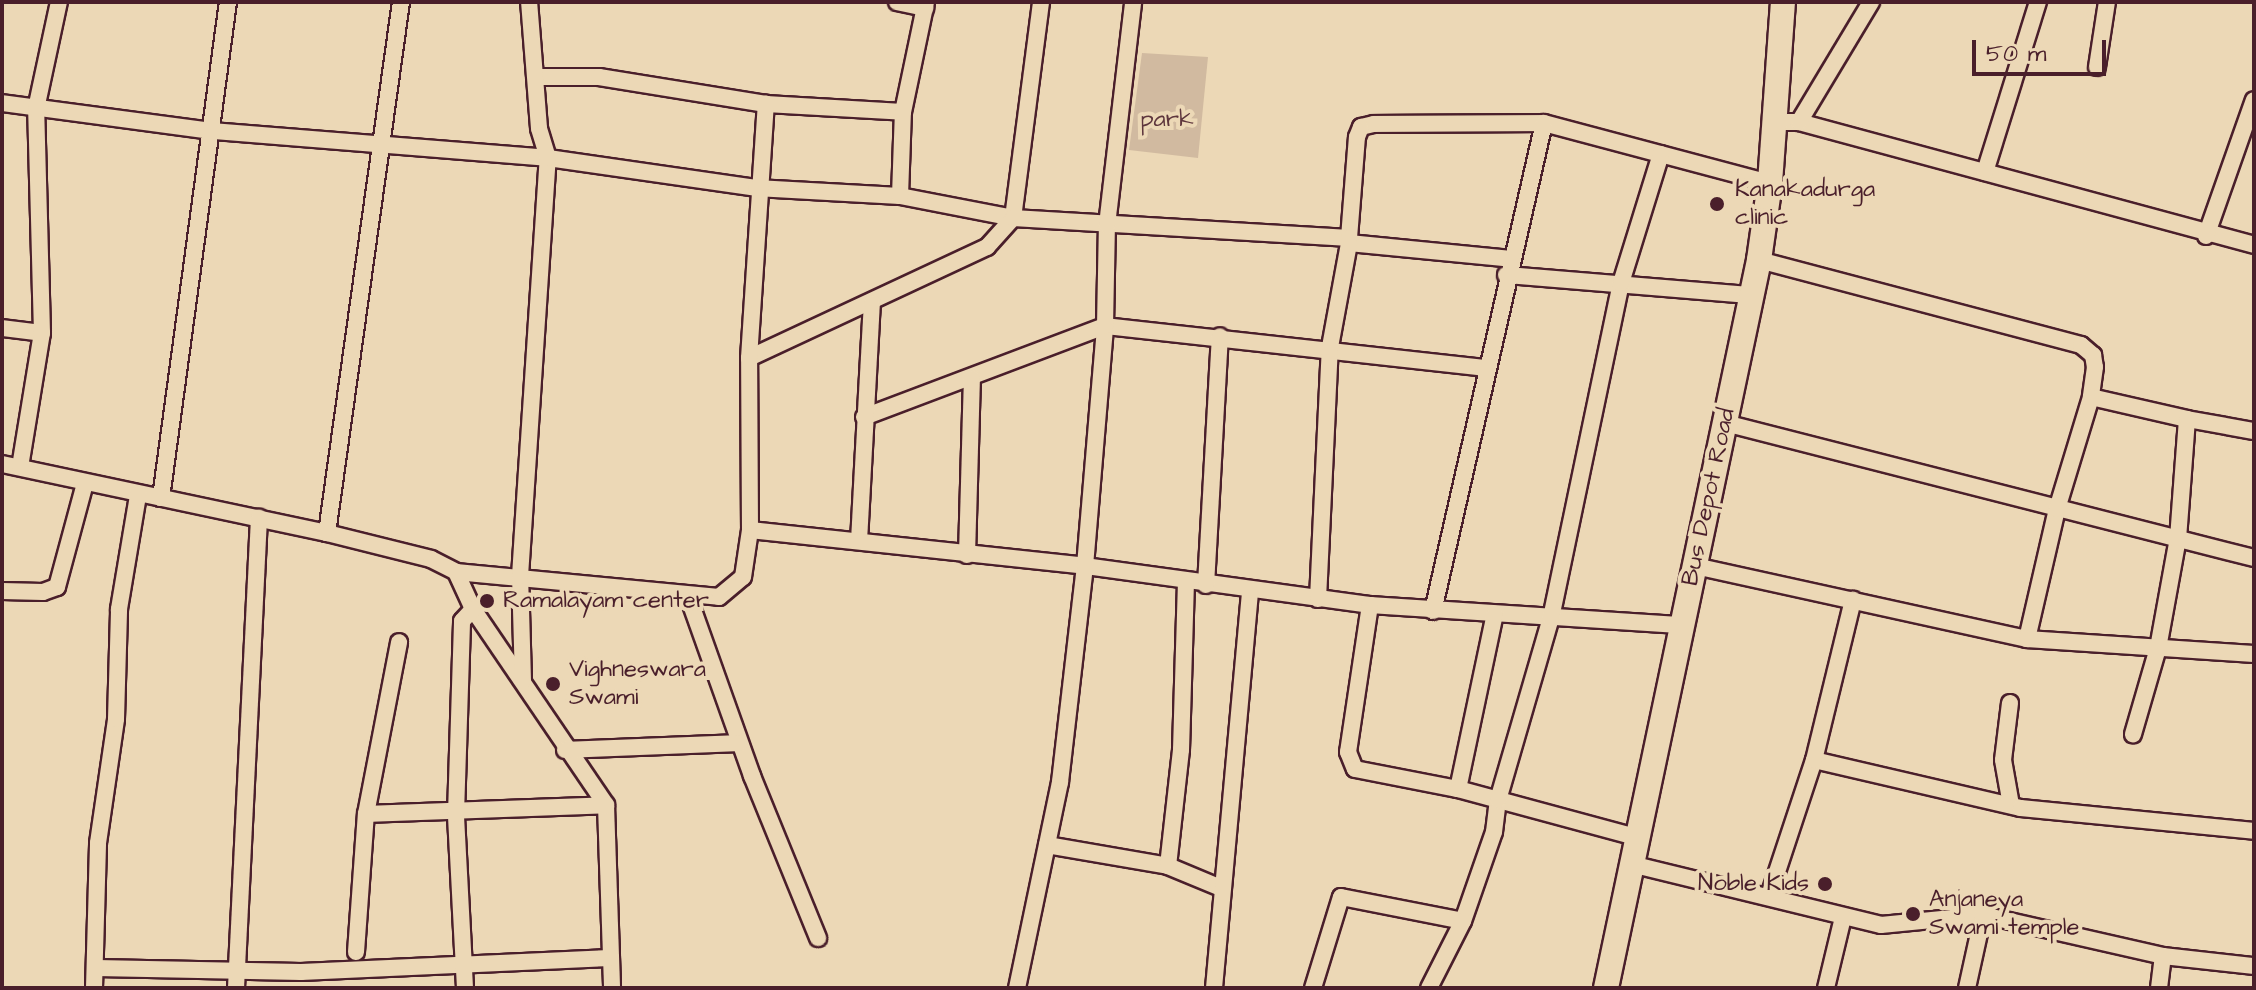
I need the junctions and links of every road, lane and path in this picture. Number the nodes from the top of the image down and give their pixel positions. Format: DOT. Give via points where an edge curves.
graph roads {
  1 [pos="59,2"];
  2 [pos="228,2"];
  3 [pos="401,2"];
  4 [pos="529,2"];
  5 [pos="897,2"];
  6 [pos="1041,2"];
  7 [pos="1133,2"];
  8 [pos="1783,2"];
  9 [pos="1871,2"];
  10 [pos="2038,2"];
  11 [pos="2107,2"];
  12 [pos="925,5"];
  13 [pos="2097,67"];
  14 [pos="537,77"];
  15 [pos="2254,100"];
  16 [pos="2,103"];
  17 [pos="766,104"];
  18 [pos="36,109"];
  19 [pos="903,112"];
  20 [pos="1773,122"];
  21 [pos="1799,122"];
  22 [pos="1544,123"];
  23 [pos="213,131"];
  24 [pos="382,143"];
  25 [pos="1661,154"];
  26 [pos="548,158"];
  27 [pos="1985,172"];
  28 [pos="1770,183"];
  29 [pos="756,188"];
  30 [pos="900,196"];
  31 [pos="1013,218"];
  32 [pos="1107,225"];
  33 [pos="2206,236"];
  34 [pos="1349,240"];
  35 [pos="2254,245"];
  36 [pos="1759,260"];
  37 [pos="1509,267"];
  38 [pos="1621,283"];
  39 [pos="1750,295"];
  40 [pos="872,303"];
  41 [pos="1105,326"];
  42 [pos="2,328"];
  43 [pos="42,333"];
  44 [pos="1220,336"];
  45 [pos="1330,347"];
  46 [pos="749,358"];
  47 [pos="1486,368"];
  48 [pos="972,378"];
  49 [pos="2091,397"];
  50 [pos="864,417"];
  51 [pos="2187,419"];
  52 [pos="1725,423"];
  53 [pos="2254,431"];
  54 [pos="2,464"];
  55 [pos="20,467"];
  56 [pos="85,483"];
  57 [pos="138,495"];
  58 [pos="161,498"];
  59 [pos="2057,509"];
  60 [pos="259,518"];
  61 [pos="750,530"];
  62 [pos="327,533"];
  63 [pos="2178,538"];
  64 [pos="859,541"];
  65 [pos="967,555"];
  66 [pos="2254,558"];
  67 [pos="1085,566"];
  68 [pos="1695,566"];
  69 [pos="456,572"];
  70 [pos="520,576"];
  71 [pos="1186,582"];
  72 [pos="1206,585"];
  73 [pos="2,591"];
  74 [pos="1250,592"];
  75 [pos="688,596"];
  76 [pos="1318,599"];
  77 [pos="1853,600"];
  78 [pos="1370,605"];
  79 [pos="473,609"];
  80 [pos="1433,611"];
  81 [pos="1495,614"];
  82 [pos="1551,618"];
  83 [pos="1682,625"];
  84 [pos="2027,639"];
  85 [pos="399,642"];
  86 [pos="2158,648"];
  87 [pos="2254,654"];
  88 [pos="523,683"];
  89 [pos="2010,703"];
  90 [pos="2133,734"];
  91 [pos="739,743"];
  92 [pos="565,750"];
  93 [pos="1814,760"];
  94 [pos="1458,789"];
  95 [pos="1498,800"];
  96 [pos="606,805"];
  97 [pos="2011,805"];
  98 [pos="366,814"];
  99 [pos="456,814"];
  100 [pos="2254,831"];
  101 [pos="1636,837"];
  102 [pos="1047,845"];
  103 [pos="1631,864"];
  104 [pos="1168,866"];
  105 [pos="1221,888"];
  106 [pos="1769,896"];
  107 [pos="1983,915"];
  108 [pos="1843,917"];
  109 [pos="1463,921"];
  110 [pos="818,938"];
  111 [pos="356,952"];
  112 [pos="2163,956"];
  113 [pos="611,958"];
  114 [pos="463,961"];
  115 [pos="2254,966"];
  116 [pos="96,968"];
  117 [pos="236,970"];
  118 [pos="94,988"];
  119 [pos="236,988"];
  120 [pos="465,988"];
  121 [pos="612,988"];
  122 [pos="1017,988"];
  123 [pos="1214,988"];
  124 [pos="1313,988"];
  125 [pos="1429,988"];
  126 [pos="1606,988"];
  127 [pos="1826,988"];
  128 [pos="1967,988"];
  129 [pos="2159,988"];
  1 -- 18 [label="street"];
  2 -- 23 [label="street"];
  3 -- 24 [label="street"];
  4 -- 14 [label="street"];
  5 -- 12 [label="street"];
  6 -- 31 [label="street"];
  7 -- 32 [label="street"];
  8 -- 20 [label="street, Bus Depot Road"];
  9 -- 21 [label="street"];
  10 -- 27 [label="street"];
  11 -- 13 [label="street"];
  12 -- 19 [label="street"];
  14 -- 17 [label="street" via="599,77"];
  14 -- 26 [label="street" via="539,128"];
  15 -- 33 [label="street"];
  16 -- 18 [label="street"];
  17 -- 19 [label="street"];
  17 -- 29 [label="street"];
  18 -- 23 [label="street"];
  18 -- 43 [label="street"];
  19 -- 30 [label="street"];
  20 -- 21 [label="street"];
  20 -- 28 [label="street, Bus Depot Road"];
  21 -- 27 [label="street"];
  22 -- 25 [label="street"];
  22 -- 34 [label="street" via="1361,127"];
  22 -- 37 [label="street"];
  23 -- 24 [label="street"];
  23 -- 58 [label="street"];
  24 -- 26 [label="street"];
  24 -- 62 [label="street"];
  25 -- 28 [label="street"];
  25 -- 38 [label="street"];
  26 -- 29 [label="street"];
  26 -- 70 [label="street"];
  27 -- 33 [label="street"];
  28 -- 36 [label="street, Bus Depot Road"];
  29 -- 30 [label="street"];
  29 -- 46 [label="street"];
  30 -- 31 [label="street"];
  31 -- 32 [label="street"];
  31 -- 40 [label="street" via="987,247"];
  32 -- 34 [label="street"];
  32 -- 41 [label="street"];
  33 -- 35 [label="street"];
  34 -- 37 [label="street"];
  34 -- 45 [label="street"];
  36 -- 39 [label="street, Bus Depot Road"];
  36 -- 49 [label="street" via="2081,345 2093,355"];
  37 -- 38 [label="street"];
  37 -- 47 [label="street"];
  38 -- 39 [label="street"];
  38 -- 82 [label="street"];
  39 -- 52 [label="street, Bus Depot Road"];
  40 -- 46 [label="street"];
  40 -- 50 [label="street"];
  41 -- 44 [label="street"];
  41 -- 48 [label="street"];
  41 -- 67 [label="street"];
  42 -- 43 [label="street"];
  43 -- 55 [label="street"];
  44 -- 45 [label="street"];
  44 -- 72 [label="street"];
  45 -- 47 [label="street"];
  45 -- 76 [label="street"];
  46 -- 61 [label="street"];
  47 -- 80 [label="street"];
  48 -- 50 [label="street"];
  48 -- 65 [label="street"];
  49 -- 51 [label="street"];
  49 -- 59 [label="street"];
  50 -- 64 [label="street"];
  51 -- 53 [label="street"];
  51 -- 63 [label="street"];
  52 -- 59 [label="street"];
  52 -- 68 [label="street, Bus Depot Road"];
  54 -- 55 [label="street"];
  55 -- 56 [label="street"];
  56 -- 57 [label="street"];
  56 -- 73 [label="street" via="57,587"];
  57 -- 58 [label="street"];
  57 -- 116 [label="street" via="119,609 116,719 98,843"];
  58 -- 60 [label="street"];
  59 -- 63 [label="street"];
  59 -- 84 [label="street"];
  60 -- 62 [label="street"];
  60 -- 117 [label="street"];
  61 -- 64 [label="street"];
  61 -- 75 [label="street" via="743,577 719,597"];
  62 -- 69 [label="street" via="431,559"];
  63 -- 66 [label="street"];
  63 -- 86 [label="street"];
  64 -- 65 [label="street"];
  65 -- 67 [label="street"];
  67 -- 71 [label="street"];
  67 -- 102 [label="street" via="1060,782"];
  68 -- 77 [label="street"];
  68 -- 83 [label="street, Bus Depot Road"];
  69 -- 70 [label="street"];
  69 -- 79 [label="street"];
  70 -- 75 [label="street"];
  70 -- 88 [label="street"];
  71 -- 72 [label="street"];
  71 -- 104 [label="street" via="1181,750"];
  72 -- 74 [label="street"];
  74 -- 76 [label="street"];
  74 -- 105 [label="street"];
  75 -- 91 [label="street"];
  76 -- 78 [label="street"];
  77 -- 84 [label="street"];
  77 -- 93 [label="street"];
  78 -- 80 [label="street"];
  78 -- 94 [label="street" via="1348,752 1355,769"];
  79 -- 88 [label="street"];
  79 -- 99 [label="street" via="462,621"];
  80 -- 81 [label="street"];
  81 -- 82 [label="street"];
  81 -- 94 [label="street"];
  82 -- 83 [label="street"];
  82 -- 95 [label="street"];
  83 -- 101 [label="street, Bus Depot Road"];
  84 -- 86 [label="street"];
  85 -- 98 [label="street"];
  86 -- 87 [label="street"];
  86 -- 90 [label="street"];
  88 -- 92 [label="street"];
  89 -- 97 [label="street" via="2003,760"];
  91 -- 92 [label="street"];
  91 -- 110 [label="street"];
  92 -- 96 [label="street"];
  93 -- 97 [label="street"];
  93 -- 106 [label="street"];
  94 -- 95 [label="street"];
  95 -- 101 [label="street"];
  95 -- 109 [label="street" via="1494,832"];
  96 -- 99 [label="street"];
  96 -- 113 [label="street"];
  97 -- 100 [label="street"];
  98 -- 99 [label="street"];
  98 -- 111 [label="street"];
  99 -- 114 [label="street"];
  101 -- 103 [label="street, Bus Depot Road"];
  102 -- 104 [label="street"];
  102 -- 122 [label="street"];
  103 -- 106 [label="street"];
  103 -- 126 [label="street, Bus Depot Road"];
  104 -- 105 [label="street"];
  105 -- 123 [label="street"];
  106 -- 108 [label="street"];
  107 -- 108 [label="street" via="1881,925"];
  107 -- 112 [label="street"];
  107 -- 128 [label="street"];
  108 -- 127 [label="street"];
  109 -- 124 [label="street" via="1341,897"];
  109 -- 125 [label="street"];
  112 -- 115 [label="street"];
  112 -- 129 [label="street"];
  113 -- 114 [label="street"];
  113 -- 121 [label="street"];
  114 -- 117 [label="street" via="301,972"];
  114 -- 120 [label="street"];
  116 -- 117 [label="street"];
  116 -- 118 [label="street"];
  117 -- 119 [label="street"];
}
